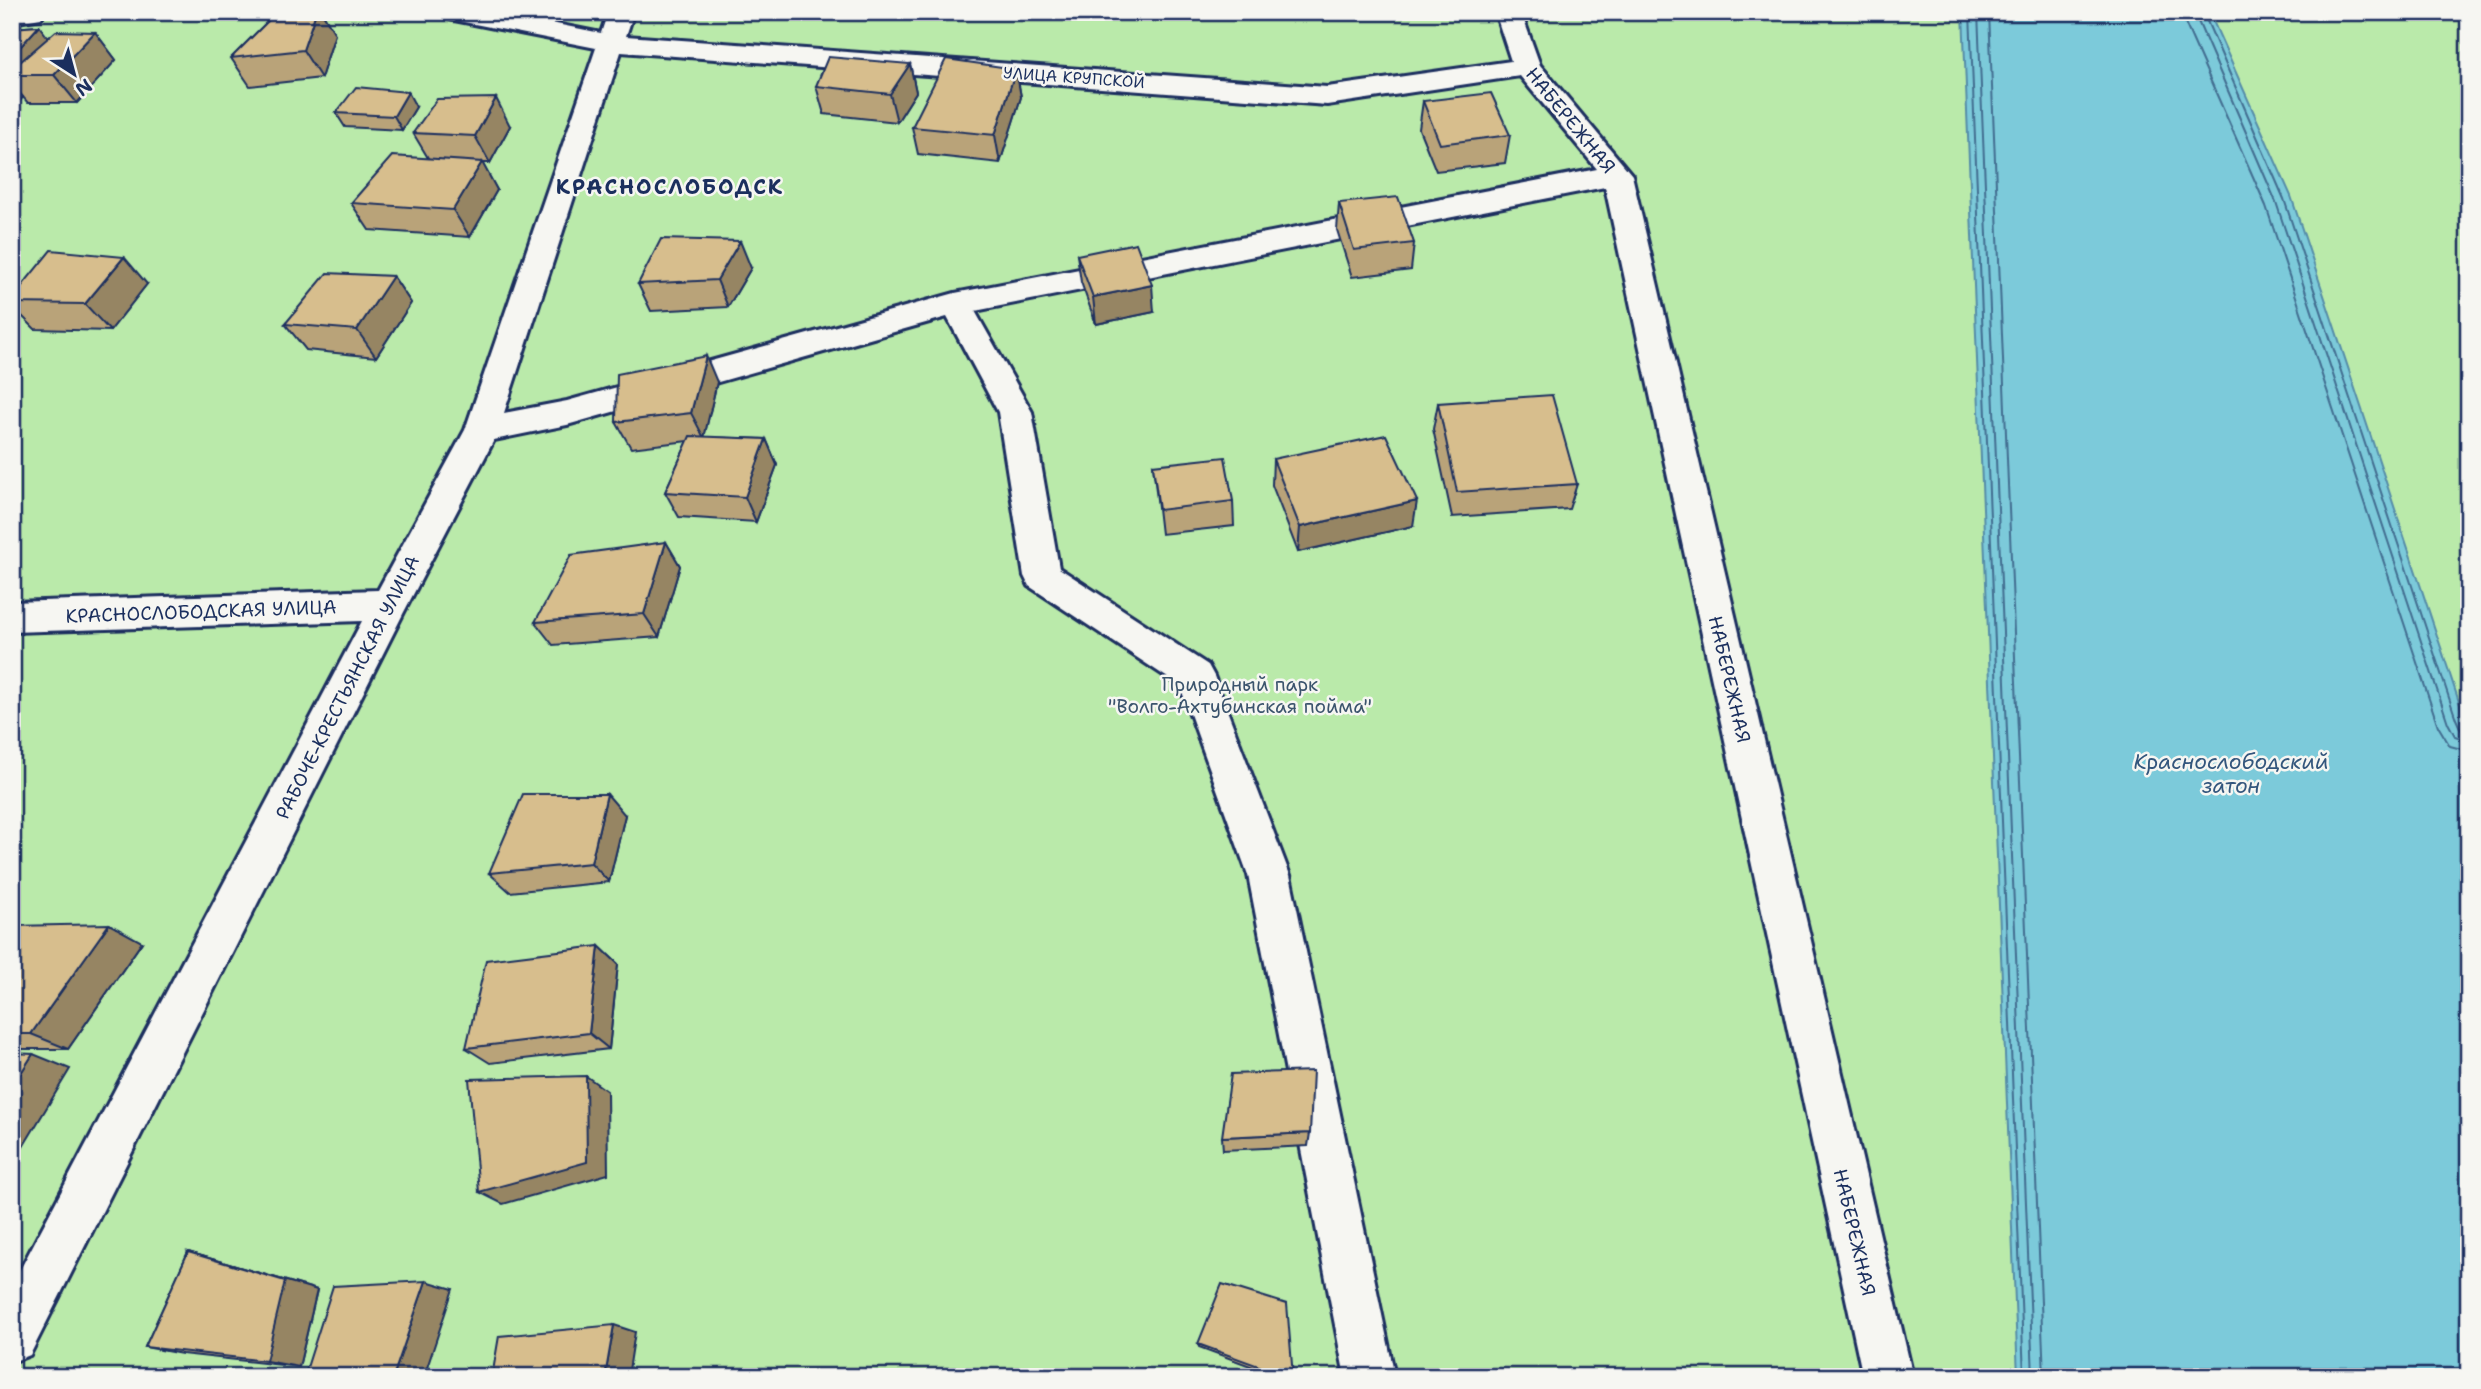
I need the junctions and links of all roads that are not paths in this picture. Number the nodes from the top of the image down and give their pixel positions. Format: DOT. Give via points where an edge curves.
graph roads {
  1 [pos="32,12"];
  2 [pos="454,12"];
  3 [pos="1508,12"];
  4 [pos="12,15"];
  5 [pos="616,28"];
  6 [pos="1527,66"];
  7 [pos="1617,175"];
  8 [pos="955,304"];
  9 [pos="482,430"];
  10 [pos="389,605"];
  11 [pos="12,617"];
  12 [pos="12,1337"];
  13 [pos="1370,1377"];
  14 [pos="1888,1377"];
  1 -- 4 [label="street"];
  2 -- 5 [label="street, УЛИЦА КРУПСКОЙ"];
  3 -- 6 [label="street, НАБЕРЕЖНАЯ"];
  5 -- 6 [label="street, УЛИЦА КРУПСКОЙ" via="1327,96"];
  5 -- 9 [label="street, РАБОЧЕ-КРЕСТЬЯНСКАЯ УЛИЦА"];
  6 -- 7 [label="street, НАБЕРЕЖНАЯ"];
  7 -- 8 [label="street"];
  7 -- 14 [label="street, НАБЕРЕЖНАЯ"];
  8 -- 9 [label="street" via="567,413"];
  8 -- 13 [label="street" via="1015,412 1042,576 1195,676 1269,875"];
  9 -- 10 [label="street, РАБОЧЕ-КРЕСТЬЯНСКАЯ УЛИЦА"];
  10 -- 11 [label="street, КРАСНОСЛОБОДСКАЯ УЛИЦА"];
  10 -- 12 [label="street, РАБОЧЕ-КРЕСТЬЯНСКАЯ УЛИЦА"];
}
